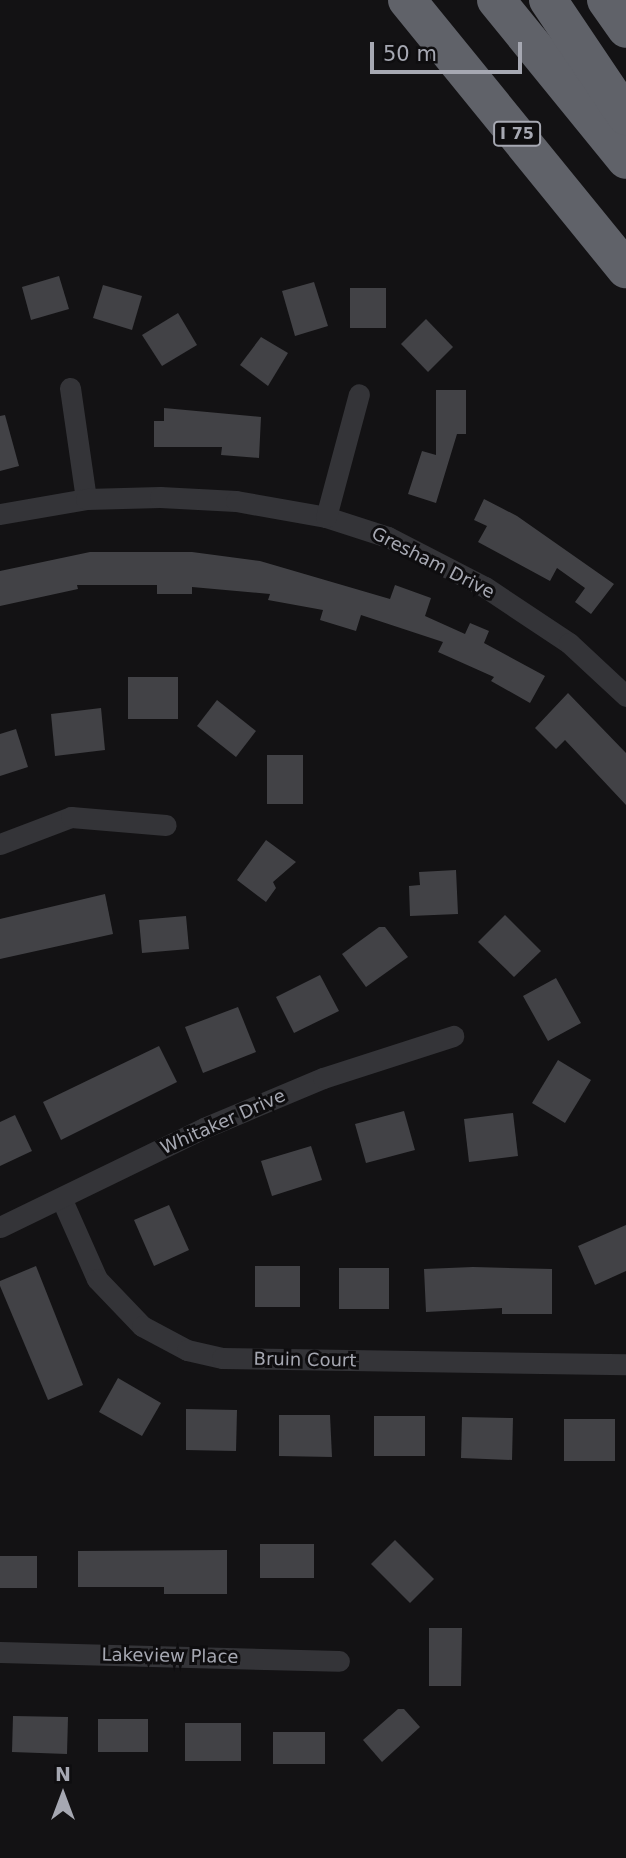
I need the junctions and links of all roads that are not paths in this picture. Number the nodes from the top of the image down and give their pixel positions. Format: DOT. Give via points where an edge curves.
graph roads {
  1 [pos="407,0"];
  2 [pos="496,0"];
  3 [pos="548,0"];
  4 [pos="606,0"];
  5 [pos="626,29"];
  6 [pos="626,116"];
  7 [pos="626,160"];
  8 [pos="626,268"];
  9 [pos="70,388"];
  10 [pos="359,394"];
  11 [pos="86,499"];
  12 [pos="0,514"];
  13 [pos="326,516"];
  14 [pos="626,696"];
  15 [pos="166,825"];
  16 [pos="0,844"];
  17 [pos="453,1036"];
  18 [pos="62,1200"];
  19 [pos="0,1227"];
  20 [pos="626,1364"];
  21 [pos="0,1652"];
  22 [pos="339,1661"];
  1 -- 8 [label="highway, I 75"];
  2 -- 7 [label="highway"];
  3 -- 6 [label="highway"];
  4 -- 5 [label="highway"];
  9 -- 11 [label="street"];
  10 -- 13 [label="street"];
  11 -- 12 [label="street, Gresham Drive"];
  11 -- 13 [label="street, Gresham Drive" via="160,496 236,501"];
  13 -- 14 [label="street, Gresham Drive" via="388,537 485,587 569,643"];
  15 -- 16 [label="street" via="71,817"];
  17 -- 18 [label="street, Whitaker Drive" via="323,1078 204,1128"];
  18 -- 19 [label="street, Whitaker Drive"];
  18 -- 20 [label="street, Bruin Court" via="97,1279 142,1326 187,1350 222,1359"];
  21 -- 22 [label="street, Lakeview Place"];
}
